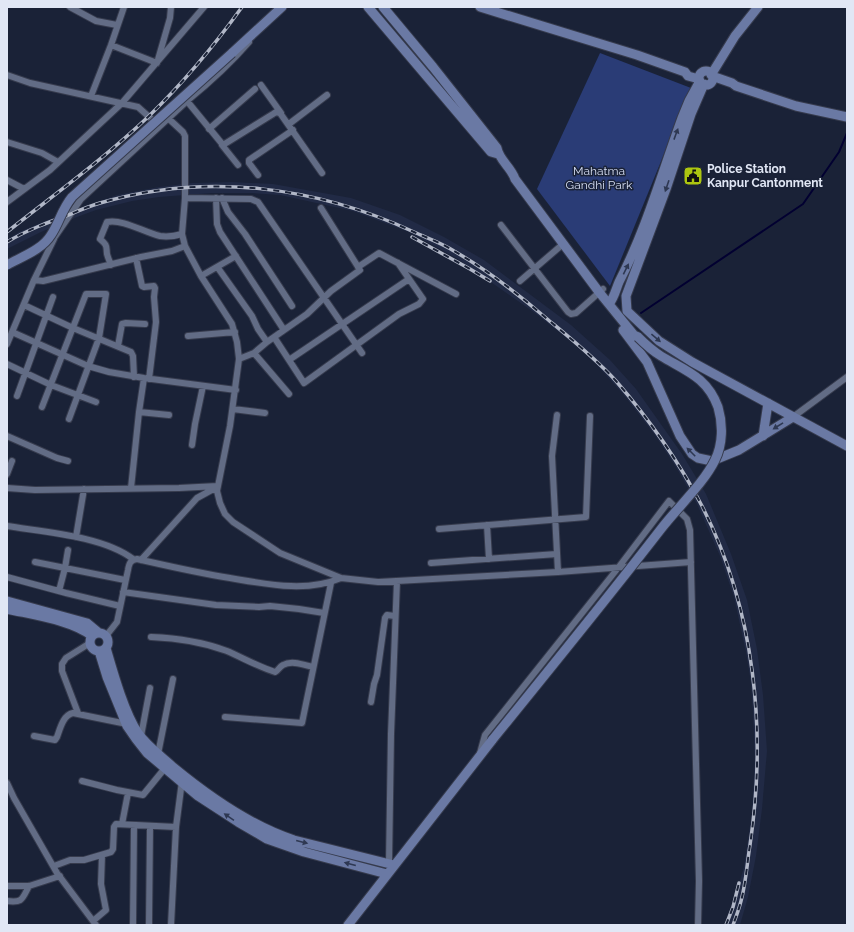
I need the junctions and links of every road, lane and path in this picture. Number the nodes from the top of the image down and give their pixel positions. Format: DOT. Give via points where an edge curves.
graph roads {
  1 [pos="70,7"];
  2 [pos="124,7"];
  3 [pos="171,7"];
  4 [pos="204,7"];
  5 [pos="282,7"];
  6 [pos="368,7"];
  7 [pos="480,7"];
  8 [pos="758,7"];
  9 [pos="385,9"];
  10 [pos="117,25"];
  11 [pos="260,29"];
  12 [pos="111,45"];
  13 [pos="157,63"];
  14 [pos="7,75"];
  15 [pos="706,78"];
  16 [pos="262,85"];
  17 [pos="255,89"];
  18 [pos="327,95"];
  19 [pos="91,96"];
  20 [pos="187,101"];
  21 [pos="122,103"];
  22 [pos="282,115"];
  23 [pos="843,116"];
  24 [pos="169,119"];
  25 [pos="160,126"];
  26 [pos="291,127"];
  27 [pos="209,129"];
  28 [pos="7,142"];
  29 [pos="222,145"];
  30 [pos="674,152"];
  31 [pos="498,154"];
  32 [pos="58,162"];
  33 [pos="238,166"];
  34 [pos="513,172"];
  35 [pos="322,173"];
  36 [pos="258,175"];
  37 [pos="7,180"];
  38 [pos="24,189"];
  39 [pos="185,198"];
  40 [pos="219,198"];
  41 [pos="7,202"];
  42 [pos="322,208"];
  43 [pos="501,225"];
  44 [pos="182,234"];
  45 [pos="54,239"];
  46 [pos="563,244"];
  47 [pos="185,246"];
  48 [pos="236,256"];
  49 [pos="136,258"];
  50 [pos="398,262"];
  51 [pos="7,265"];
  52 [pos="112,265"];
  53 [pos="358,267"];
  54 [pos="218,268"];
  55 [pos="534,268"];
  56 [pos="7,270"];
  57 [pos="201,276"];
  58 [pos="409,279"];
  59 [pos="34,280"];
  60 [pos="520,281"];
  61 [pos="601,291"];
  62 [pos="456,294"];
  63 [pos="53,297"];
  64 [pos="324,297"];
  65 [pos="610,302"];
  66 [pos="24,304"];
  67 [pos="292,306"];
  68 [pos="47,315"];
  69 [pos="626,317"];
  70 [pos="342,323"];
  71 [pos="145,324"];
  72 [pos="73,328"];
  73 [pos="284,330"];
  74 [pos="12,332"];
  75 [pos="235,332"];
  76 [pos="188,336"];
  77 [pos="274,337"];
  78 [pos="99,338"];
  79 [pos="267,342"];
  80 [pos="36,343"];
  81 [pos="7,344"];
  82 [pos="356,345"];
  83 [pos="118,346"];
  84 [pos="254,353"];
  85 [pos="362,353"];
  86 [pos="62,356"];
  87 [pos="239,359"];
  88 [pos="289,360"];
  89 [pos="7,364"];
  90 [pos="88,366"];
  91 [pos="25,372"];
  92 [pos="134,377"];
  93 [pos="847,377"];
  94 [pos="147,379"];
  95 [pos="51,385"];
  96 [pos="203,386"];
  97 [pos="236,390"];
  98 [pos="289,394"];
  99 [pos="77,395"];
  100 [pos="17,396"];
  101 [pos="96,402"];
  102 [pos="768,403"];
  103 [pos="42,407"];
  104 [pos="233,409"];
  105 [pos="138,412"];
  106 [pos="265,413"];
  107 [pos="558,414"];
  108 [pos="169,415"];
  109 [pos="590,416"];
  110 [pos="793,417"];
  111 [pos="69,419"];
  112 [pos="7,436"];
  113 [pos="763,436"];
  114 [pos="192,445"];
  115 [pos="847,446"];
  116 [pos="12,461"];
  117 [pos="68,461"];
  118 [pos="7,474"];
  119 [pos="218,486"];
  120 [pos="7,488"];
  121 [pos="131,488"];
  122 [pos="84,489"];
  123 [pos="555,519"];
  124 [pos="487,525"];
  125 [pos="7,526"];
  126 [pos="439,529"];
  127 [pos="76,537"];
  128 [pos="68,550"];
  129 [pos="557,554"];
  130 [pos="133,559"];
  131 [pos="489,559"];
  132 [pos="141,560"];
  133 [pos="35,562"];
  134 [pos="691,562"];
  135 [pos="432,563"];
  136 [pos="65,568"];
  137 [pos="618,568"];
  138 [pos="558,572"];
  139 [pos="7,576"];
  140 [pos="341,578"];
  141 [pos="126,580"];
  142 [pos="397,581"];
  143 [pos="331,583"];
  144 [pos="59,591"];
  145 [pos="123,592"];
  146 [pos="7,601"];
  147 [pos="120,606"];
  148 [pos="7,609"];
  149 [pos="324,613"];
  150 [pos="395,616"];
  151 [pos="97,637"];
  152 [pos="151,637"];
  153 [pos="102,649"];
  154 [pos="313,667"];
  155 [pos="173,679"];
  156 [pos="150,688"];
  157 [pos="371,702"];
  158 [pos="78,713"];
  159 [pos="225,717"];
  160 [pos="126,724"];
  161 [pos="34,736"];
  162 [pos="141,736"];
  163 [pos="158,754"];
  164 [pos="480,755"];
  165 [pos="165,768"];
  166 [pos="182,778"];
  167 [pos="82,781"];
  168 [pos="7,783"];
  169 [pos="128,793"];
  170 [pos="14,798"];
  171 [pos="7,799"];
  172 [pos="122,824"];
  173 [pos="134,825"];
  174 [pos="150,826"];
  175 [pos="176,827"];
  176 [pos="270,836"];
  177 [pos="102,855"];
  178 [pos="392,864"];
  179 [pos="54,866"];
  180 [pos="387,874"];
  181 [pos="60,876"];
  182 [pos="7,886"];
  183 [pos="29,886"];
  184 [pos="7,901"];
  185 [pos="94,923"];
  186 [pos="133,925"];
  187 [pos="149,925"];
  188 [pos="171,925"];
  189 [pos="348,925"];
  190 [pos="698,925"];
  1 -- 10 [label="street" via="96,20"];
  2 -- 10 [label="street"];
  3 -- 13 [label="street"];
  4 -- 13 [label="street"];
  5 -- 11 [label="street"];
  6 -- 31 [label="street" via="491,152"];
  7 -- 15 [label="street" via="629,53 685,72 688,76"];
  8 -- 15 [label="street"];
  9 -- 31 [label="street" via="497,148"];
  10 -- 12 [label="street"];
  11 -- 20 [label="street" via="236,58"];
  11 -- 51 [label="street, bridge" via="72,197 45,243"];
  12 -- 13 [label="street"];
  12 -- 19 [label="street"];
  13 -- 21 [label="street"];
  14 -- 19 [label="street" via="30,83"];
  15 -- 23 [label="street" via="796,106"];
  15 -- 30 [label="street" via="689,101"];
  16 -- 22 [label="street"];
  17 -- 27 [label="street"];
  18 -- 26 [label="street"];
  19 -- 21 [label="street"];
  20 -- 24 [label="street"];
  20 -- 27 [label="street"];
  21 -- 25 [label="street" via="138,108"];
  21 -- 32 [label="street"];
  22 -- 26 [label="street"];
  22 -- 29 [label="street" via="276,112 226,145"];
  24 -- 25 [label="street"];
  24 -- 39 [label="street" via="185,136"];
  25 -- 45 [label="street" via="81,199"];
  26 -- 35 [label="street"];
  26 -- 36 [label="street" via="249,160 249,164"];
  27 -- 29 [label="street"];
  28 -- 32 [label="street" via="42,153"];
  29 -- 33 [label="street"];
  65 -- 30 [label="street, one-way"];
  30 -- 69 [label="street, one-way" via="666,189 626,296"];
  31 -- 34 [label="street"];
  32 -- 38 [label="street"];
  34 -- 46 [label="street" via="515,179"];
  34 -- 61 [label="street" via="519,175"];
  37 -- 38 [label="street"];
  38 -- 41 [label="street"];
  39 -- 40 [label="street"];
  39 -- 44 [label="street"];
  40 -- 48 [label="street" via="217,224"];
  40 -- 64 [label="street" via="251,199 258,202"];
  40 -- 67 [label="street"];
  42 -- 53 [label="street"];
  43 -- 55 [label="street"];
  44 -- 47 [label="street"];
  44 -- 52 [label="street" via="162,236 123,223 107,222 100,240 106,245"];
  45 -- 56 [label="street" via="39,252"];
  45 -- 59 [label="street"];
  46 -- 55 [label="street"];
  46 -- 61 [label="street"];
  47 -- 49 [label="street"];
  47 -- 57 [label="street"];
  48 -- 54 [label="street"];
  48 -- 73 [label="street"];
  49 -- 52 [label="street"];
  49 -- 94 [label="street" via="143,286 155,288 155,334"];
  50 -- 53 [label="street" via="379,253"];
  50 -- 58 [label="street"];
  50 -- 62 [label="street"];
  52 -- 59 [label="street" via="43,281"];
  53 -- 64 [label="street" via="360,270"];
  54 -- 57 [label="street"];
  54 -- 79 [label="street"];
  55 -- 60 [label="street"];
  55 -- 61 [label="street" via="570,314 576,313"];
  57 -- 75 [label="street"];
  58 -- 70 [label="street"];
  58 -- 82 [label="street" via="423,299 419,304 399,314"];
  59 -- 66 [label="street"];
  61 -- 65 [label="street"];
  63 -- 68 [label="street"];
  64 -- 70 [label="street"];
  64 -- 73 [label="street" via="307,314"];
  65 -- 69 [label="street"];
  113 -- 65 [label="street, one-way" via="739,450 712,461 692,454 680,436 647,362 625,334"];
  66 -- 68 [label="street"];
  66 -- 74 [label="street"];
  68 -- 72 [label="street"];
  68 -- 80 [label="street"];
  69 -- 102 [label="street, one-way" via="692,362"];
  69 -- 164 [label="street, bridge" via="634,335 661,356 695,375 715,399 722,433 716,459"];
  70 -- 82 [label="street"];
  70 -- 88 [label="street"];
  71 -- 83 [label="street" via="122,324"];
  72 -- 78 [label="street"];
  72 -- 78 [label="street" via="86,294 106,294"];
  72 -- 86 [label="street"];
  73 -- 77 [label="street"];
  74 -- 80 [label="street"];
  74 -- 81 [label="street"];
  75 -- 76 [label="street"];
  75 -- 87 [label="street"];
  77 -- 79 [label="street"];
  77 -- 88 [label="street"];
  78 -- 83 [label="street"];
  78 -- 90 [label="street"];
  79 -- 84 [label="street"];
  80 -- 86 [label="street"];
  80 -- 91 [label="street"];
  82 -- 85 [label="street"];
  82 -- 88 [label="street" via="304,383"];
  83 -- 92 [label="street" via="133,354"];
  84 -- 87 [label="street"];
  84 -- 98 [label="street"];
  86 -- 90 [label="street"];
  86 -- 95 [label="street"];
  87 -- 97 [label="street"];
  89 -- 91 [label="street"];
  90 -- 92 [label="street"];
  90 -- 99 [label="street"];
  91 -- 95 [label="street"];
  91 -- 100 [label="street"];
  92 -- 94 [label="street"];
  93 -- 110 [label="street"];
  94 -- 96 [label="street"];
  94 -- 105 [label="street"];
  95 -- 99 [label="street"];
  95 -- 103 [label="street"];
  96 -- 97 [label="street"];
  96 -- 114 [label="street"];
  97 -- 104 [label="street"];
  99 -- 101 [label="street"];
  99 -- 111 [label="street"];
  102 -- 110 [label="street"];
  102 -- 113 [label="street"];
  104 -- 106 [label="street"];
  104 -- 119 [label="street"];
  105 -- 108 [label="street"];
  105 -- 121 [label="street"];
  107 -- 123 [label="street" via="552,456"];
  109 -- 123 [label="street" via="586,517"];
  110 -- 113 [label="street, one-way"];
  110 -- 115 [label="street"];
  112 -- 117 [label="street"];
  116 -- 118 [label="street"];
  119 -- 121 [label="street"];
  119 -- 132 [label="street" via="197,498"];
  119 -- 140 [label="street" via="217,491 224,514 233,522 280,553"];
  120 -- 122 [label="street"];
  121 -- 122 [label="street"];
  122 -- 127 [label="street"];
  123 -- 124 [label="street"];
  123 -- 129 [label="street"];
  124 -- 126 [label="street"];
  124 -- 131 [label="street"];
  125 -- 127 [label="street"];
  127 -- 130 [label="street" via="116,549"];
  128 -- 136 [label="street"];
  129 -- 131 [label="street"];
  129 -- 138 [label="street"];
  130 -- 132 [label="street"];
  130 -- 141 [label="street"];
  131 -- 135 [label="street"];
  132 -- 143 [label="street" via="188,571 281,586"];
  133 -- 136 [label="street"];
  134 -- 137 [label="street"];
  134 -- 137 [label="street" via="687,519 669,501"];
  134 -- 190 [label="street"];
  136 -- 141 [label="street"];
  136 -- 144 [label="street"];
  137 -- 138 [label="street"];
  137 -- 164 [label="street" via="486,735"];
  138 -- 142 [label="street"];
  139 -- 144 [label="street"];
  140 -- 142 [label="street" via="378,582"];
  140 -- 143 [label="street"];
  141 -- 145 [label="street"];
  142 -- 150 [label="street"];
  143 -- 149 [label="street"];
  144 -- 147 [label="street"];
  145 -- 147 [label="street"];
  145 -- 149 [label="street" via="216,605 270,606"];
  146 -- 151 [label="street" via="87,623"];
  147 -- 151 [label="street" via="116,622"];
  148 -- 151 [label="street" via="73,625"];
  149 -- 154 [label="street"];
  150 -- 157 [label="street" via="387,615 385,618"];
  150 -- 178 [label="street"];
  151 -- 153 [label="street" via="108,643"];
  151 -- 153 [label="street" via="92,648"];
  151 -- 158 [label="street" via="66,658 62,664 62,671"];
  152 -- 154 [label="street" via="197,642 276,672 283,665 290,664"];
  153 -- 160 [label="street"];
  153 -- 162 [label="street" via="128,712"];
  154 -- 159 [label="street" via="302,723"];
  155 -- 163 [label="street"];
  156 -- 162 [label="street"];
  158 -- 160 [label="street"];
  158 -- 161 [label="street" via="68,714 55,740"];
  160 -- 165 [label="street" via="147,753"];
  162 -- 163 [label="street"];
  163 -- 166 [label="street"];
  164 -- 178 [label="street"];
  165 -- 166 [label="street"];
  165 -- 169 [label="street" via="143,795"];
  166 -- 175 [label="street"];
  166 -- 176 [label="street"];
  167 -- 169 [label="street"];
  168 -- 170 [label="street"];
  169 -- 172 [label="street"];
  170 -- 171 [label="street"];
  170 -- 179 [label="street"];
  172 -- 173 [label="street"];
  172 -- 177 [label="street" via="114,826 112,851"];
  173 -- 174 [label="street"];
  173 -- 186 [label="street"];
  174 -- 175 [label="street"];
  174 -- 187 [label="street"];
  175 -- 188 [label="street"];
  176 -- 178 [label="street, one-way"];
  180 -- 176 [label="street, one-way" via="304,852"];
  177 -- 179 [label="street" via="84,860 70,860"];
  177 -- 185 [label="street" via="102,884 106,908"];
  178 -- 180 [label="street"];
  179 -- 181 [label="street"];
  180 -- 189 [label="street"];
  181 -- 183 [label="street"];
  181 -- 185 [label="street"];
  182 -- 183 [label="street"];
  183 -- 184 [label="street" via="21,900"];
}
